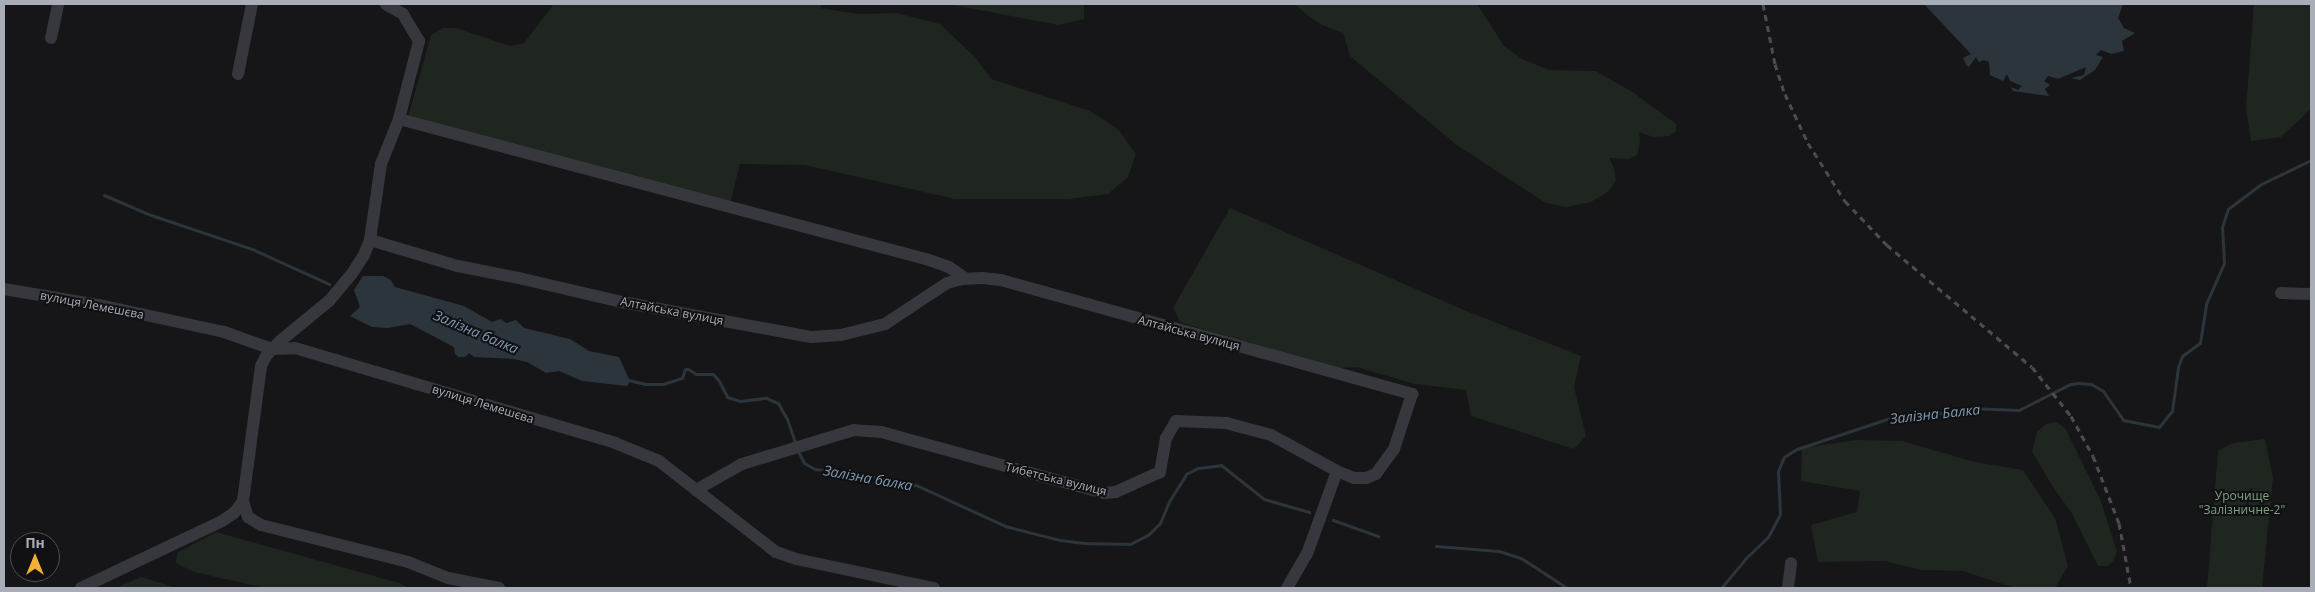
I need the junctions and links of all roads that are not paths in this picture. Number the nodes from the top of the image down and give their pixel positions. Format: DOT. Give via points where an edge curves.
graph roads {
  1 [pos="58,4"];
  2 [pos="252,4"];
  3 [pos="386,4"];
  4 [pos="50,38"];
  5 [pos="238,74"];
  6 [pos="399,119"];
  7 [pos="370,240"];
  8 [pos="965,278"];
  9 [pos="4,289"];
  10 [pos="2282,293"];
  11 [pos="2311,294"];
  12 [pos="272,349"];
  13 [pos="1412,394"];
  14 [pos="1337,471"];
  15 [pos="696,490"];
  16 [pos="242,501"];
  17 [pos="1790,563"];
  18 [pos="80,588"];
  19 [pos="499,588"];
  20 [pos="934,588"];
  21 [pos="1287,588"];
  22 [pos="1788,588"];
  1 -- 4 [label="street"];
  2 -- 5 [label="street"];
  3 -- 6 [label="street" via="403,14 419,41"];
  6 -- 7 [label="street" via="381,164"];
  6 -- 8 [label="street, Алтайська вулиця" via="926,259"];
  7 -- 8 [label="street, Алтайська вулиця" via="458,266 622,302 811,336 841,335 885,324 947,283"];
  7 -- 12 [label="street" via="351,275 329,301"];
  8 -- 13 [label="street, Алтайська вулиця" via="1001,280"];
  9 -- 12 [label="street, вулиця Лемешєва" via="224,332"];
  10 -- 11 [label="street"];
  12 -- 15 [label="street, вулиця Лемешєва" via="294,348 630,448 659,461"];
  12 -- 16 [label="street" via="261,366"];
  13 -- 14 [label="street, Тибетська вулиця" via="1394,449 1376,474 1354,478"];
  14 -- 15 [label="street, Тибетська вулиця" via="1271,434 1226,423 1176,421 1166,438 1160,472 1116,492 1104,493 880,432 854,430 742,464"];
  14 -- 21 [label="street" via="1307,554"];
  15 -- 20 [label="street, вулиця Лемешєва" via="776,552"];
  16 -- 18 [label="street" via="234,513 222,521"];
  16 -- 19 [label="street" via="248,518 261,525 408,562 448,578"];
  17 -- 22 [label="street"];
}
